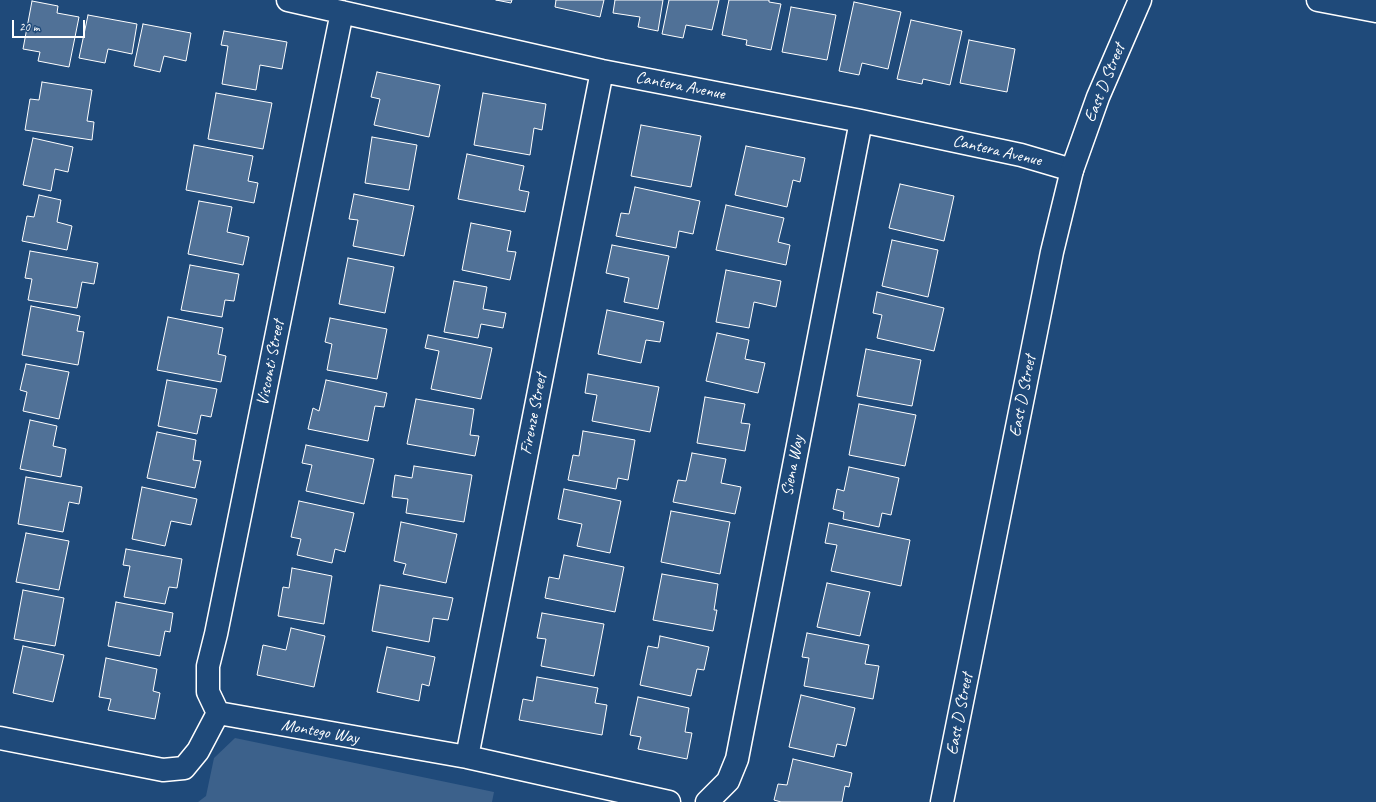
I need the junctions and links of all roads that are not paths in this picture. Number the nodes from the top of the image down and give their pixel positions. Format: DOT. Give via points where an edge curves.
graph roads {
  1 [pos="288,0"];
  2 [pos="1140,0"];
  3 [pos="1318,0"];
  4 [pos="1376,11"];
  5 [pos="342,12"];
  6 [pos="602,71"];
  7 [pos="861,121"];
  8 [pos="1072,170"];
  9 [pos="218,713"];
  10 [pos="0,738"];
  11 [pos="467,757"];
  12 [pos="669,802"];
  13 [pos="707,802"];
  14 [pos="942,802"];
  1 -- 5 [label="street, Cantera Avenue"];
  2 -- 8 [label="street, East D Street" via="1098,97"];
  3 -- 4 [label="street"];
  5 -- 6 [label="street, Cantera Avenue"];
  5 -- 9 [label="street, Visconti Street" via="208,666 208,692"];
  6 -- 7 [label="street, Cantera Avenue"];
  6 -- 11 [label="street, Firenze Street"];
  7 -- 8 [label="street, Cantera Avenue" via="1021,155"];
  7 -- 13 [label="street, Siena Way" via="737,759 728,782"];
  8 -- 14 [label="street, East D Street" via="1052,252"];
  9 -- 10 [label="street" via="198,751 184,768 163,770"];
  9 -- 11 [label="street, Montego Way"];
  11 -- 12 [label="street, Montego Way"];
}
